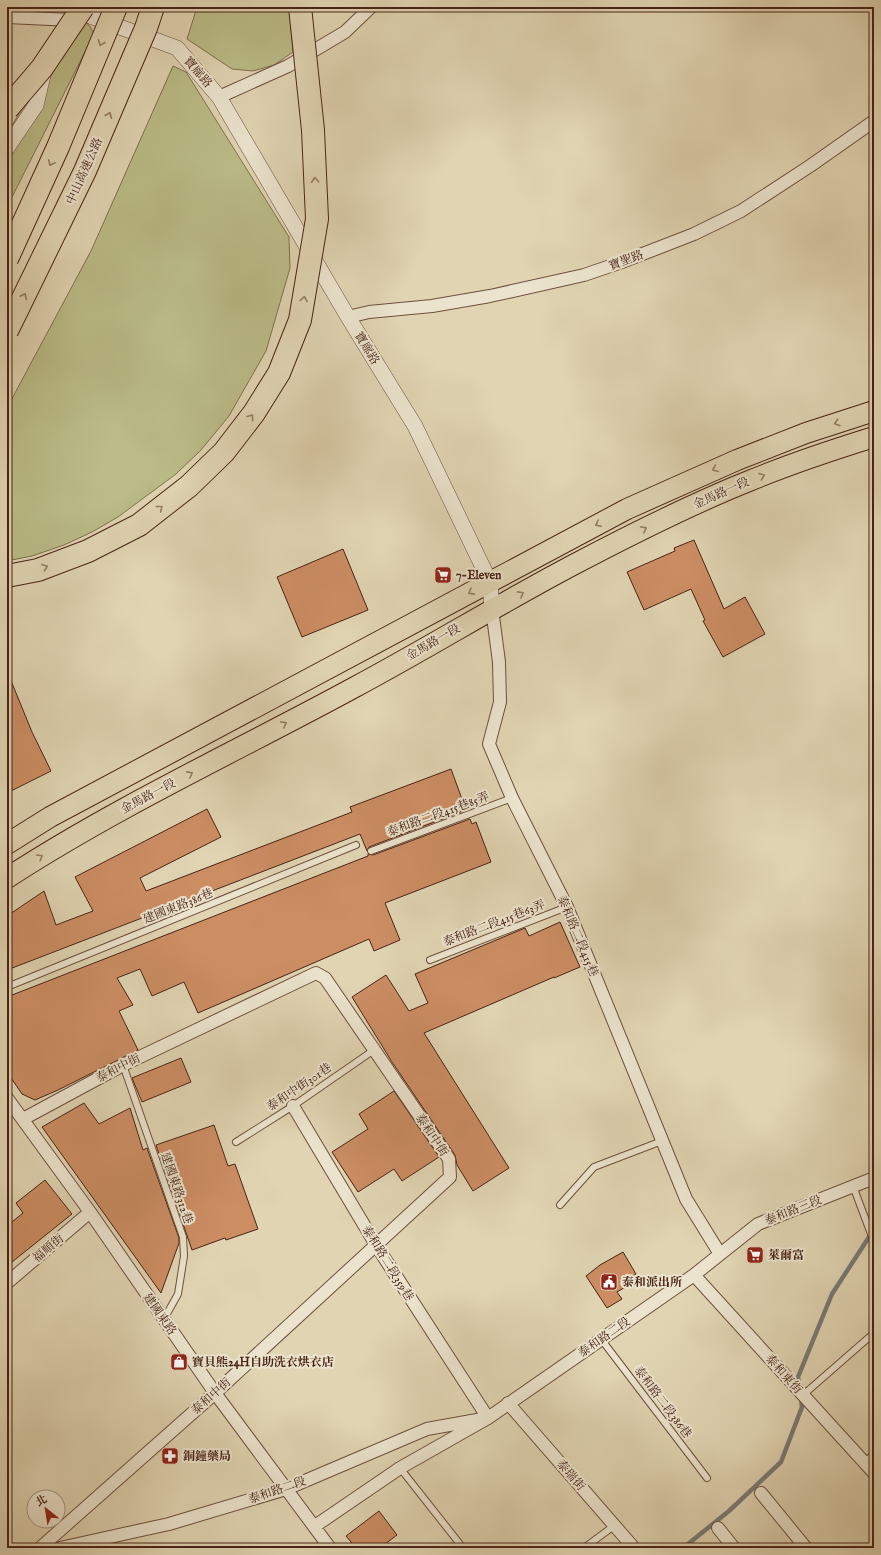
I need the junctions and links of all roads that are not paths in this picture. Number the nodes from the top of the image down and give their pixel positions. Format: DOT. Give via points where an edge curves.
graph roads {
  1 [pos="116,7"];
  2 [pos="153,7"];
  3 [pos="300,7"];
  4 [pos="371,7"];
  5 [pos="79,12"];
  6 [pos="7,17"];
  7 [pos="47,57"];
  8 [pos="219,96"];
  9 [pos="7,100"];
  10 [pos="7,109"];
  11 [pos="874,121"];
  12 [pos="7,148"];
  13 [pos="7,259"];
  14 [pos="348,317"];
  15 [pos="7,331"];
  16 [pos="874,411"];
  17 [pos="874,437"];
  18 [pos="7,576"];
  19 [pos="490,582"];
  20 [pos="492,609"];
  21 [pos="512,798"];
  22 [pos="7,844"];
  23 [pos="356,845"];
  24 [pos="371,851"];
  25 [pos="7,878"];
  26 [pos="567,907"];
  27 [pos="430,960"];
  28 [pos="7,987"];
  29 [pos="374,1050"];
  30 [pos="123,1065"];
  31 [pos="7,1098"];
  32 [pos="293,1106"];
  33 [pos="23,1119"];
  34 [pos="662,1141"];
  35 [pos="236,1142"];
  36 [pos="874,1178"];
  37 [pos="854,1186"];
  38 [pos="560,1205"];
  39 [pos="90,1212"];
  40 [pos="874,1238"];
  41 [pos="376,1245"];
  42 [pos="720,1254"];
  43 [pos="694,1275"];
  44 [pos="7,1283"];
  45 [pos="164,1319"];
  46 [pos="874,1333"];
  47 [pos="601,1339"];
  48 [pos="215,1393"];
  49 [pos="803,1395"];
  50 [pos="508,1403"];
  51 [pos="488,1418"];
  52 [pos="874,1454"];
  53 [pos="865,1462"];
  54 [pos="400,1468"];
  55 [pos="874,1473"];
  56 [pos="707,1478"];
  57 [pos="286,1489"];
  58 [pos="761,1493"];
  59 [pos="615,1525"];
  60 [pos="314,1526"];
  61 [pos="718,1528"];
  62 [pos="40,1548"];
  63 [pos="60,1548"];
  64 [pos="330,1548"];
  65 [pos="463,1548"];
  66 [pos="584,1548"];
  67 [pos="634,1548"];
  68 [pos="734,1548"];
  69 [pos="806,1548"];
  1 -- 13 [label="highway, one-way, bridge" via="58,147"];
  15 -- 2 [label="highway, 中山高速公路, one-way, bridge" via="85,171"];
  18 -- 3 [label="highway, one-way, bridge" via="38,570 88,551 139,524 189,486 224,452 254,414 279,373 300,320 317,219 313,130"];
  4 -- 8 [label="street, 寶廍路" via="345,32 288,66"];
  5 -- 6 [label="street"];
  5 -- 7 [label="street"];
  5 -- 8 [label="street, 寶廍路" via="177,48"];
  5 -- 10 [label="highway, bridge" via="42,68"];
  7 -- 9 [label="street"];
  7 -- 12 [label="street" via="36,105"];
  8 -- 14 [label="street, 寶廍路"];
  11 -- 14 [label="street, 寶聖路" via="741,211 694,234 622,262 584,275 490,296"];
  14 -- 19 [label="street, 寶廍路" via="415,426"];
  16 -- 19 [label="main road, 金馬路一段, one-way" via="806,433 693,479 627,509"];
  20 -- 17 [label="main road, 金馬路一段, one-way" via="579,562 707,499 826,452"];
  19 -- 20 [label="street, 寶廍路"];
  19 -- 22 [label="main road, 金馬路一段, one-way" via="50,817"];
  20 -- 21 [label="street, 泰和路二段415巷" via="499,662 500,702 489,744"];
  25 -- 20 [label="main road, 金馬路一段, one-way" via="99,823 355,687"];
  21 -- 24 [label="lane, 泰和路二段415巷85弄"];
  21 -- 26 [label="street, 泰和路二段415巷"];
  23 -- 28 [label="lane, 建國東路386巷"];
  26 -- 27 [label="lane, 泰和路二段415巷63弄"];
  26 -- 34 [label="street, 泰和路二段415巷"];
  29 -- 30 [label="street, 泰和中街" via="325,978 316,973"];
  29 -- 32 [label="lane, 泰和中街301巷"];
  29 -- 41 [label="street, 泰和中街" via="449,1159 450,1177"];
  30 -- 33 [label="street, 泰和中街"];
  30 -- 45 [label="lane, 建國東路312巷" via="183,1237 184,1256 178,1294"];
  31 -- 33 [label="street, 建國東路"];
  32 -- 35 [label="lane, 泰和中街301巷"];
  32 -- 41 [label="street, 泰和路二段359巷"];
  33 -- 39 [label="street, 建國東路"];
  34 -- 38 [label="lane" via="594,1167"];
  34 -- 42 [label="street, 泰和路二段415巷" via="686,1199"];
  36 -- 37 [label="street, 泰和路三段"];
  37 -- 40 [label="lane"];
  37 -- 42 [label="street, 泰和路三段" via="758,1224"];
  39 -- 44 [label="street, 福順街"];
  39 -- 45 [label="street, 建國東路"];
  41 -- 48 [label="street, 泰和中街"];
  41 -- 51 [label="street, 泰和路二段359巷"];
  42 -- 43 [label="street, 泰和路二段"];
  43 -- 47 [label="street, 泰和路二段"];
  43 -- 49 [label="street, 泰和東街"];
  45 -- 48 [label="street, 建國東路"];
  46 -- 49 [label="lane"];
  47 -- 50 [label="street, 泰和路二段"];
  47 -- 56 [label="lane, 泰和路二段386巷"];
  48 -- 57 [label="street, 建國東路"];
  48 -- 62 [label="street, 泰和中街"];
  49 -- 53 [label="street, 泰和東街"];
  50 -- 51 [label="street, 泰和路二段"];
  50 -- 59 [label="street, 泰瑞街"];
  51 -- 54 [label="street, 泰和路二段"];
  51 -- 57 [label="street, 泰和路二段" via="427,1429"];
  52 -- 53 [label="lane"];
  53 -- 55 [label="street, 泰和東街"];
  54 -- 60 [label="street, 泰和路二段"];
  54 -- 65 [label="lane"];
  57 -- 60 [label="street, 建國東路"];
  57 -- 63 [label="street, 泰和路二段" via="169,1524"];
  58 -- 69 [label="street"];
  59 -- 66 [label="lane"];
  59 -- 67 [label="street, 泰瑞街"];
  60 -- 64 [label="street, 建國東路"];
  61 -- 68 [label="street"];
}
